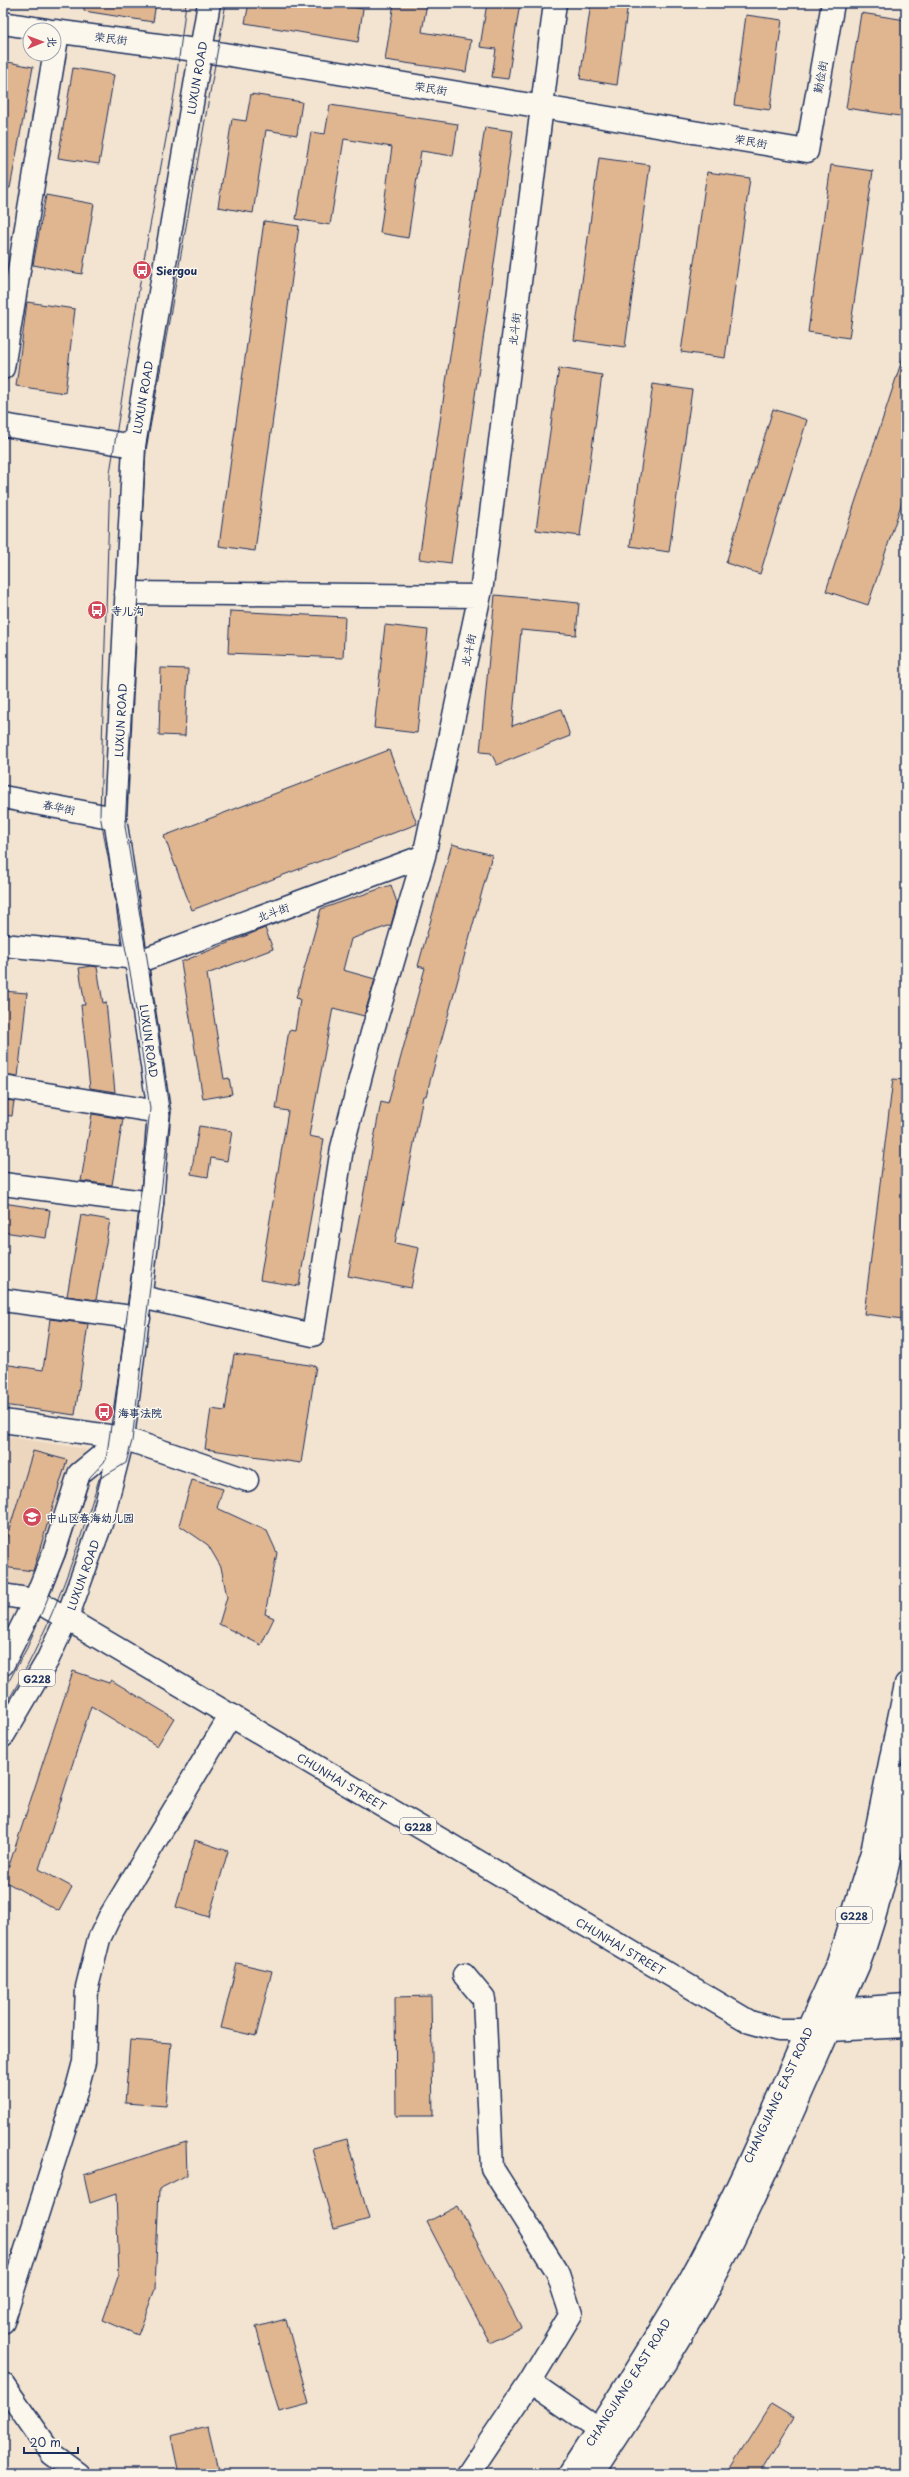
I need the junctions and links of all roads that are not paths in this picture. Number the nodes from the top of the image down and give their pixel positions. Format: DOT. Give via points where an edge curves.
graph roads {
  1 [pos="209,3"];
  2 [pos="555,3"];
  3 [pos="833,3"];
  4 [pos="3,23"];
  5 [pos="22,26"];
  6 [pos="62,32"];
  7 [pos="202,50"];
  8 [pos="48,62"];
  9 [pos="542,106"];
  10 [pos="807,151"];
  11 [pos="3,368"];
  12 [pos="3,424"];
  13 [pos="134,446"];
  14 [pos="126,593"];
  15 [pos="479,596"];
  16 [pos="3,797"];
  17 [pos="115,818"];
  18 [pos="424,856"];
  19 [pos="3,945"];
  20 [pos="137,962"];
  21 [pos="3,1087"];
  22 [pos="159,1112"];
  23 [pos="3,1184"];
  24 [pos="152,1203"];
  25 [pos="3,1300"];
  26 [pos="140,1307"];
  27 [pos="3,1421"];
  28 [pos="123,1438"];
  29 [pos="247,1480"];
  30 [pos="3,1595"];
  31 [pos="35,1600"];
  32 [pos="67,1618"];
  33 [pos="3,1664"];
  34 [pos="906,1684"];
  35 [pos="231,1715"];
  36 [pos="3,1736"];
  37 [pos="906,1776"];
  38 [pos="464,1975"];
  39 [pos="906,2006"];
  40 [pos="838,2010"];
  41 [pos="906,2026"];
  42 [pos="829,2030"];
  43 [pos="807,2031"];
  44 [pos="3,2322"];
  45 [pos="530,2382"];
  46 [pos="3,2384"];
  47 [pos="598,2429"];
  48 [pos="79,2474"];
  49 [pos="468,2474"];
  50 [pos="569,2474"];
  51 [pos="593,2474"];
  1 -- 7 [label="main road, LUXUN ROAD"];
  2 -- 9 [label="main road, 北斗街"];
  3 -- 10 [label="main road, 勤俭街"];
  4 -- 5 [label="main road, 荣民街"];
  6 -- 7 [label="main road, 荣民街"];
  7 -- 9 [label="main road, 荣民街"];
  7 -- 13 [label="main road, LUXUN ROAD"];
  8 -- 11 [label="main road"];
  9 -- 10 [label="main road, 荣民街"];
  9 -- 15 [label="main road, 北斗街"];
  12 -- 13 [label="main road"];
  13 -- 14 [label="main road, LUXUN ROAD"];
  14 -- 15 [label="main road"];
  14 -- 17 [label="main road, LUXUN ROAD"];
  15 -- 18 [label="main road, 北斗街"];
  16 -- 17 [label="main road, 春华街"];
  17 -- 20 [label="main road, LUXUN ROAD"];
  18 -- 20 [label="main road, 北斗街"];
  18 -- 26 [label="main road" via="372,1033 342,1148 313,1335"];
  19 -- 20 [label="main road" via="126,957"];
  20 -- 22 [label="main road, LUXUN ROAD"];
  21 -- 22 [label="main road"];
  22 -- 24 [label="main road, LUXUN ROAD"];
  23 -- 24 [label="main road"];
  24 -- 26 [label="main road, LUXUN ROAD"];
  25 -- 26 [label="main road"];
  26 -- 28 [label="main road, LUXUN ROAD"];
  27 -- 28 [label="main road"];
  28 -- 29 [label="main road"];
  28 -- 31 [label="main road" via="79,1474 54,1552"];
  28 -- 32 [label="main road, LUXUN ROAD" via="101,1524"];
  30 -- 31 [label="main road, CHUNHAI STREET"];
  31 -- 32 [label="main road, CHUNHAI STREET / G228"];
  31 -- 33 [label="main road"];
  32 -- 35 [label="main road, CHUNHAI STREET / G228"];
  32 -- 36 [label="main road, G228" via="47,1661"];
  34 -- 43 [label="main road, CHANGJIANG EAST ROAD / G228" via="872,1852 838,1962"];
  35 -- 43 [label="main road, CHUNHAI STREET / G228" via="750,2022 778,2030"];
  35 -- 44 [label="main road" via="109,1918 99,1939 87,1987 84,2062"];
  37 -- 40 [label="main road, CHANGJIANG EAST ROAD / G228" via="890,1856 875,1911 858,1965"];
  38 -- 45 [label="main road" via="484,1999 492,2168 557,2271 570,2314"];
  39 -- 40 [label="main road"];
  40 -- 42 [label="main road, CHANGJIANG EAST ROAD / G228"];
  40 -- 43 [label="main road" via="824,2016"];
  41 -- 42 [label="main road"];
  42 -- 43 [label="main road, G228"];
  42 -- 51 [label="main road, CHANGJIANG EAST ROAD" via="775,2152 709,2286 671,2352"];
  43 -- 47 [label="main road, CHANGJIANG EAST ROAD" via="725,2210 691,2277"];
  45 -- 47 [label="main road"];
  45 -- 49 [label="main road"];
  46 -- 48 [label="main road" via="52,2454"];
  47 -- 50 [label="main road, CHANGJIANG EAST ROAD"];
}
